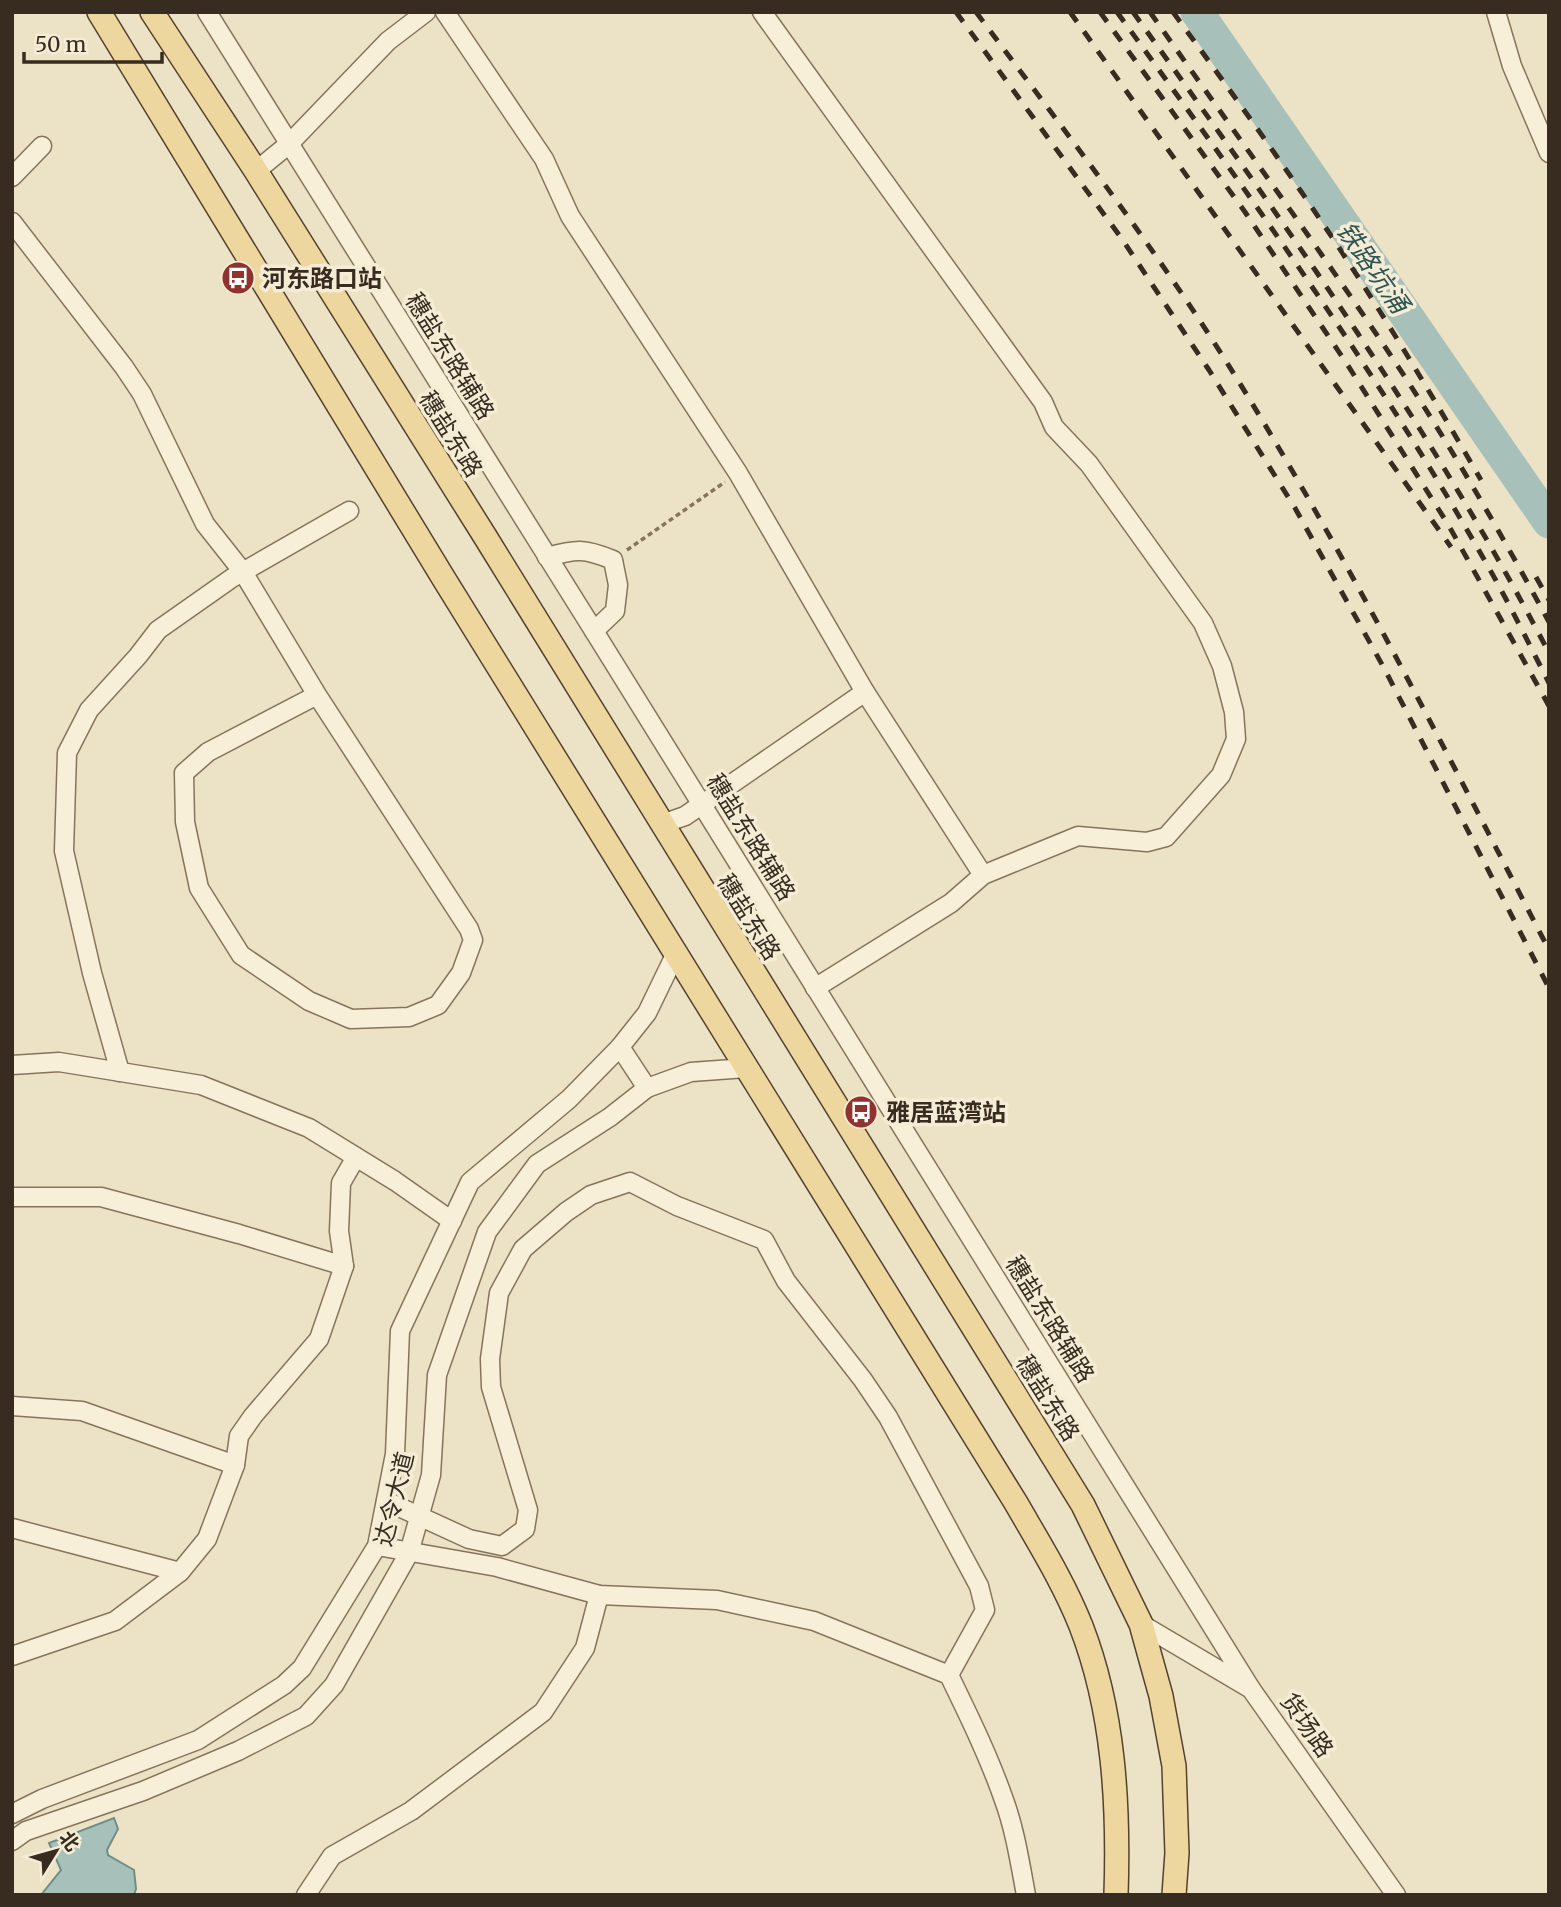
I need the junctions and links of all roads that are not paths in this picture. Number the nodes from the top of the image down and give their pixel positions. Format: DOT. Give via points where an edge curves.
graph roads {
  1 [pos="99,12"];
  2 [pos="152,12"];
  3 [pos="207,12"];
  4 [pos="426,12"];
  5 [pos="445,12"];
  6 [pos="762,12"];
  7 [pos="1496,12"];
  8 [pos="289,144"];
  9 [pos="42,146"];
  10 [pos="1549,153"];
  11 [pos="256,171"];
  12 [pos="12,177"];
  13 [pos="12,222"];
  14 [pos="349,512"];
  15 [pos="547,557"];
  16 [pos="243,572"];
  17 [pos="594,631"];
  18 [pos="865,692"];
  19 [pos="317,695"];
  20 [pos="702,804"];
  21 [pos="662,824"];
  22 [pos="983,875"];
  23 [pos="676,953"];
  24 [pos="816,988"];
  25 [pos="620,1047"];
  26 [pos="12,1065"];
  27 [pos="746,1068"];
  28 [pos="120,1072"];
  29 [pos="647,1088"];
  30 [pos="356,1157"];
  31 [pos="12,1197"];
  32 [pos="452,1222"];
  33 [pos="344,1266"];
  34 [pos="12,1406"];
  35 [pos="235,1465"];
  36 [pos="386,1501"];
  37 [pos="419,1517"];
  38 [pos="12,1528"];
  39 [pos="377,1546"];
  40 [pos="409,1553"];
  41 [pos="180,1572"];
  42 [pos="599,1595"];
  43 [pos="1141,1624"];
  44 [pos="12,1656"];
  45 [pos="949,1675"];
  46 [pos="1251,1689"];
  47 [pos="42,1799"];
  48 [pos="12,1814"];
  49 [pos="50,1823"];
  50 [pos="12,1841"];
  51 [pos="306,1895"];
  52 [pos="1026,1895"];
  53 [pos="1116,1895"];
  54 [pos="1174,1895"];
  55 [pos="1396,1895"];
  1 -- 23 [label="main road"];
  2 -- 11 [label="main road, 穗盐东路"];
  3 -- 8 [label="street, 穗盐东路辅路"];
  4 -- 8 [label="street" via="388,41"];
  5 -- 18 [label="street" via="544,159 570,216 738,473"];
  6 -- 22 [label="street" via="1043,402 1054,427 1089,464 1203,623 1222,666 1234,712 1236,739 1222,775 1166,837 1147,842 1078,835"];
  7 -- 10 [label="street"];
  8 -- 11 [label="street"];
  8 -- 15 [label="street, 穗盐东路辅路"];
  9 -- 12 [label="street"];
  11 -- 21 [label="main road, 穗盐东路"];
  13 -- 16 [label="street" via="142,394 205,524"];
  14 -- 16 [label="street"];
  15 -- 17 [label="street, 穗盐东路辅路"];
  15 -- 17 [label="street" via="573,550 613,560 618,585 615,611"];
  16 -- 19 [label="street"];
  16 -- 28 [label="street" via="158,630 89,710 67,753 64,851"];
  17 -- 20 [label="street, 穗盐东路辅路"];
  18 -- 20 [label="street"];
  18 -- 22 [label="street"];
  19 -- 19 [label="street" via="473,940 461,973 438,1005 409,1017 351,1019 309,1001 241,956 199,888 185,822 184,773 208,752"];
  20 -- 21 [label="street"];
  20 -- 24 [label="street, 穗盐东路辅路"];
  21 -- 43 [label="main road, 穗盐东路" via="1083,1505"];
  22 -- 24 [label="street" via="951,903"];
  23 -- 25 [label="street, 达令大道" via="647,1013"];
  23 -- 27 [label="main road"];
  24 -- 46 [label="street, 穗盐东路辅路"];
  25 -- 29 [label="street"];
  25 -- 32 [label="street, 达令大道" via="569,1099 470,1182"];
  26 -- 28 [label="street" via="59,1062"];
  27 -- 29 [label="street, 达令大道" via="691,1072"];
  27 -- 53 [label="main road" via="1016,1503 1080,1625 1108,1724 1118,1847"];
  28 -- 30 [label="street" via="201,1085 309,1128"];
  29 -- 37 [label="street, 达令大道" via="537,1164 487,1232 436,1375 430,1475"];
  30 -- 32 [label="street"];
  30 -- 33 [label="street" via="341,1183 339,1231"];
  31 -- 33 [label="street" via="101,1197"];
  32 -- 36 [label="street, 达令大道" via="400,1331 395,1454"];
  33 -- 35 [label="street" via="319,1339 239,1436"];
  34 -- 35 [label="street" via="82,1411"];
  35 -- 41 [label="street" via="206,1539"];
  36 -- 37 [label="street"];
  36 -- 39 [label="street, 达令大道"];
  37 -- 40 [label="street, 达令大道"];
  37 -- 45 [label="street" via="469,1539 502,1546 525,1529 528,1510 491,1387 499,1293 523,1249 566,1212 591,1195 630,1182 764,1240 786,1281 888,1417 982,1598 985,1611"];
  38 -- 41 [label="street"];
  39 -- 40 [label="street"];
  39 -- 47 [label="street, 达令大道" via="303,1668 284,1685 198,1740"];
  40 -- 42 [label="street" via="497,1567"];
  40 -- 49 [label="street, 达令大道" via="334,1685 306,1716 167,1781"];
  41 -- 44 [label="street" via="115,1621"];
  42 -- 45 [label="street" via="717,1600 814,1621"];
  42 -- 51 [label="street" via="585,1648 543,1712 411,1811 332,1856"];
  43 -- 46 [label="street, 货场路"];
  43 -- 54 [label="main road, 穗盐东路" via="1174,1766"];
  45 -- 52 [label="street" via="1005,1801"];
  46 -- 55 [label="street, 货场路"];
  47 -- 48 [label="street, 达令大道"];
  47 -- 49 [label="street"];
  49 -- 50 [label="street, 达令大道"];
}
